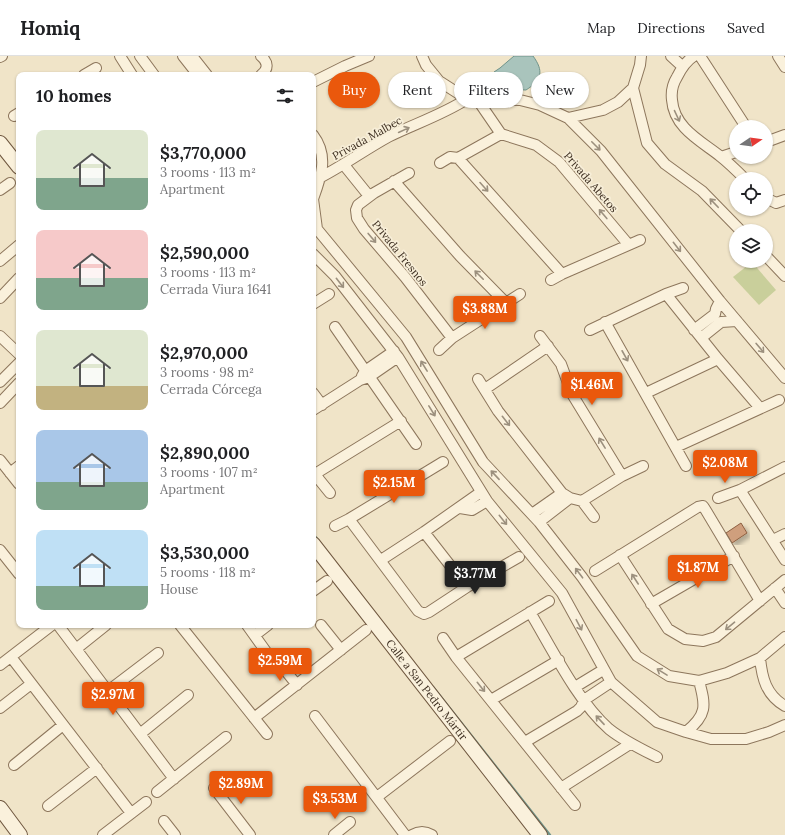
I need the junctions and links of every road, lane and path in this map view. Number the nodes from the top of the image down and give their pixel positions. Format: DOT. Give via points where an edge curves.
graph roads {
  1 [pos="120,56"];
  2 [pos="140,56"];
  3 [pos="183,56"];
  4 [pos="192,56"];
  5 [pos="261,56"];
  6 [pos="369,56"];
  7 [pos="422,56"];
  8 [pos="641,56"];
  9 [pos="671,56"];
  10 [pos="700,56"];
  11 [pos="778,56"];
  12 [pos="690,57"];
  13 [pos="682,67"];
  14 [pos="785,67"];
  15 [pos="96,68"];
  16 [pos="89,72"];
  17 [pos="130,72"];
  18 [pos="152,72"];
  19 [pos="196,72"];
  20 [pos="205,72"];
  21 [pos="264,72"];
  22 [pos="316,80"];
  23 [pos="633,88"];
  24 [pos="454,89"];
  25 [pos="523,101"];
  26 [pos="454,108"];
  27 [pos="478,108"];
  28 [pos="568,118"];
  29 [pos="741,120"];
  30 [pos="498,135"];
  31 [pos="785,135"];
  32 [pos="316,139"];
  33 [pos="773,139"];
  34 [pos="0,143"];
  35 [pos="729,154"];
  36 [pos="721,157"];
  37 [pos="458,158"];
  38 [pos="16,163"];
  39 [pos="347,163"];
  40 [pos="440,163"];
  41 [pos="737,172"];
  42 [pos="409,173"];
  43 [pos="321,177"];
  44 [pos="394,181"];
  45 [pos="10,182"];
  46 [pos="0,190"];
  47 [pos="316,191"];
  48 [pos="372,195"];
  49 [pos="785,200"];
  50 [pos="773,202"];
  51 [pos="316,222"];
  52 [pos="734,224"];
  53 [pos="640,240"];
  54 [pos="628,244"];
  55 [pos="16,248"];
  56 [pos="316,257"];
  57 [pos="0,261"];
  58 [pos="773,263"];
  59 [pos="562,274"];
  60 [pos="785,276"];
  61 [pos="551,280"];
  62 [pos="16,281"];
  63 [pos="683,288"];
  64 [pos="329,294"];
  65 [pos="520,294"];
  66 [pos="666,294"];
  67 [pos="0,298"];
  68 [pos="720,301"];
  69 [pos="316,302"];
  70 [pos="506,303"];
  71 [pos="718,318"];
  72 [pos="737,321"];
  73 [pos="606,322"];
  74 [pos="335,327"];
  75 [pos="590,330"];
  76 [pos="694,330"];
  77 [pos="0,336"];
  78 [pos="540,336"];
  79 [pos="452,338"];
  80 [pos="701,338"];
  81 [pos="548,346"];
  82 [pos="438,350"];
  83 [pos="16,351"];
  84 [pos="396,354"];
  85 [pos="718,359"];
  86 [pos="16,365"];
  87 [pos="365,376"];
  88 [pos="785,378"];
  89 [pos="478,379"];
  90 [pos="0,382"];
  91 [pos="16,386"];
  92 [pos="485,389"];
  93 [pos="646,393"];
  94 [pos="779,400"];
  95 [pos="0,403"];
  96 [pos="317,407"];
  97 [pos="760,408"];
  98 [pos="401,422"];
  99 [pos="416,444"];
  100 [pos="676,447"];
  101 [pos="0,460"];
  102 [pos="443,462"];
  103 [pos="643,466"];
  104 [pos="686,466"];
  105 [pos="785,467"];
  106 [pos="16,468"];
  107 [pos="316,472"];
  108 [pos="10,473"];
  109 [pos="316,476"];
  110 [pos="622,476"];
  111 [pos="16,480"];
  112 [pos="740,490"];
  113 [pos="481,492"];
  114 [pos="330,493"];
  115 [pos="566,495"];
  116 [pos="718,498"];
  117 [pos="487,501"];
  118 [pos="582,501"];
  119 [pos="460,508"];
  120 [pos="594,517"];
  121 [pos="535,518"];
  122 [pos="349,519"];
  123 [pos="335,526"];
  124 [pos="424,532"];
  125 [pos="785,534"];
  126 [pos="773,540"];
  127 [pos="316,548"];
  128 [pos="1,554"];
  129 [pos="620,556"];
  130 [pos="734,556"];
  131 [pos="519,557"];
  132 [pos="381,560"];
  133 [pos="785,560"];
  134 [pos="16,571"];
  135 [pos="595,571"];
  136 [pos="785,580"];
  137 [pos="327,581"];
  138 [pos="467,587"];
  139 [pos="775,588"];
  140 [pos="316,589"];
  141 [pos="549,601"];
  142 [pos="760,601"];
  143 [pos="785,603"];
  144 [pos="651,604"];
  145 [pos="530,612"];
  146 [pos="321,625"];
  147 [pos="48,628"];
  148 [pos="60,628"];
  149 [pos="102,628"];
  150 [pos="182,628"];
  151 [pos="249,628"];
  152 [pos="264,628"];
  153 [pos="366,630"];
  154 [pos="255,635"];
  155 [pos="785,637"];
  156 [pos="444,638"];
  157 [pos="76,649"];
  158 [pos="341,650"];
  159 [pos="158,653"];
  160 [pos="267,653"];
  161 [pos="11,657"];
  162 [pos="456,657"];
  163 [pos="760,658"];
  164 [pos="559,660"];
  165 [pos="0,665"];
  166 [pos="281,665"];
  167 [pos="603,670"];
  168 [pos="699,681"];
  169 [pos="610,682"];
  170 [pos="31,684"];
  171 [pos="297,685"];
  172 [pos="576,688"];
  173 [pos="108,691"];
  174 [pos="188,695"];
  175 [pos="491,700"];
  176 [pos="584,700"];
  177 [pos="785,706"];
  178 [pos="0,708"];
  179 [pos="315,716"];
  180 [pos="254,718"];
  181 [pos="63,725"];
  182 [pos="785,725"];
  183 [pos="686,732"];
  184 [pos="140,734"];
  185 [pos="267,734"];
  186 [pos="226,737"];
  187 [pos="450,741"];
  188 [pos="525,742"];
  189 [pos="630,744"];
  190 [pos="657,758"];
  191 [pos="14,765"];
  192 [pos="97,768"];
  193 [pos="174,779"];
  194 [pos="214,788"];
  195 [pos="561,788"];
  196 [pos="157,792"];
  197 [pos="377,797"];
  198 [pos="146,802"];
  199 [pos="575,805"];
  200 [pos="48,806"];
  201 [pos="0,808"];
  202 [pos="131,813"];
  203 [pos="164,821"];
  204 [pos="350,822"];
  205 [pos="20,835"];
  206 [pos="103,835"];
  207 [pos="175,835"];
  208 [pos="250,835"];
  209 [pos="334,835"];
  210 [pos="405,835"];
  211 [pos="412,835"];
  212 [pos="432,835"];
  213 [pos="540,835"];
  1 -- 17 [label="street"];
  2 -- 18 [label="street"];
  3 -- 19 [label="street"];
  4 -- 20 [label="street"];
  5 -- 21 [label="street" via="268,66"];
  6 -- 22 [label="street"];
  7 -- 24 [label="street" via="439,81"];
  8 -- 23 [label="street"];
  9 -- 13 [label="street"];
  10 -- 29 [label="street"];
  11 -- 14 [label="street"];
  12 -- 13 [label="street"];
  13 -- 36 [label="street, one-way" via="672,88 675,114 687,130"];
  15 -- 16 [label="street"];
  23 -- 28 [label="street" via="618,102 603,110"];
  52 -- 23 [label="street, one-way" via="702,191 665,164 647,143"];
  25 -- 28 [label="street" via="540,105"];
  39 -- 26 [label="street, Privada Malbec, one-way" via="388,137"];
  27 -- 30 [label="street"];
  28 -- 68 [label="street, one-way" via="601,151"];
  30 -- 37 [label="street"];
  54 -- 30 [label="street, Privada Abetos, one-way" via="559,162 536,145"];
  31 -- 33 [label="street"];
  32 -- 43 [label="street" via="323,164"];
  34 -- 38 [label="main road"];
  35 -- 36 [label="street"];
  36 -- 41 [label="street"];
  37 -- 40 [label="street" via="450,157"];
  37 -- 59 [label="street, one-way"];
  39 -- 43 [label="street, Privada Malbec"];
  39 -- 48 [label="street"];
  42 -- 44 [label="street, Privada Fresnos"];
  43 -- 47 [label="street"];
  44 -- 48 [label="street, Privada Fresnos"];
  70 -- 44 [label="street, one-way" via="460,256"];
  45 -- 46 [label="street"];
  48 -- 79 [label="street, Privada Fresnos, one-way" via="357,207 359,222"];
  49 -- 50 [label="street"];
  121 -- 51 [label="street, one-way" via="483,462 406,337 317,229"];
  53 -- 54 [label="street"];
  54 -- 59 [label="street"];
  55 -- 57 [label="street"];
  56 -- 84 [label="street, one-way" via="335,276"];
  58 -- 60 [label="street"];
  59 -- 61 [label="street"];
  62 -- 67 [label="street"];
  63 -- 66 [label="street"];
  64 -- 69 [label="street"];
  65 -- 70 [label="street"];
  66 -- 73 [label="street"];
  66 -- 76 [label="street"];
  68 -- 71 [label="street" via="716,309"];
  68 -- 72 [label="street"];
  70 -- 79 [label="street"];
  71 -- 72 [label="street"];
  71 -- 76 [label="street"];
  71 -- 80 [label="street"];
  72 -- 88 [label="street, one-way"];
  73 -- 75 [label="street"];
  73 -- 93 [label="street, one-way"];
  74 -- 87 [label="street"];
  76 -- 80 [label="street"];
  77 -- 83 [label="street"];
  78 -- 81 [label="street"];
  79 -- 82 [label="street"];
  80 -- 85 [label="street"];
  81 -- 92 [label="street"];
  110 -- 81 [label="street, one-way" via="572,394 561,364"];
  84 -- 87 [label="street"];
  84 -- 113 [label="street, one-way"];
  85 -- 93 [label="street"];
  85 -- 97 [label="street"];
  86 -- 90 [label="street"];
  87 -- 96 [label="street"];
  87 -- 98 [label="street"];
  89 -- 92 [label="street"];
  91 -- 95 [label="street"];
  92 -- 115 [label="street, one-way" via="498,411"];
  93 -- 100 [label="street"];
  94 -- 97 [label="street"];
  97 -- 100 [label="street"];
  98 -- 99 [label="street"];
  98 -- 107 [label="street"];
  100 -- 104 [label="street"];
  101 -- 108 [label="street"];
  102 -- 122 [label="street"];
  103 -- 110 [label="street"];
  105 -- 112 [label="street"];
  106 -- 108 [label="street"];
  108 -- 111 [label="street"];
  109 -- 114 [label="street"];
  110 -- 118 [label="street"];
  112 -- 116 [label="street"];
  112 -- 126 [label="street"];
  113 -- 117 [label="street"];
  113 -- 119 [label="street"];
  115 -- 118 [label="street"];
  115 -- 121 [label="street"];
  117 -- 119 [label="street" via="472,510"];
  117 -- 167 [label="street, one-way" via="562,593"];
  118 -- 120 [label="street"];
  119 -- 124 [label="street"];
  168 -- 121 [label="street, one-way" via="669,676 637,656 582,577"];
  122 -- 123 [label="street"];
  122 -- 132 [label="street"];
  124 -- 132 [label="street"];
  124 -- 138 [label="street"];
  125 -- 126 [label="street"];
  126 -- 133 [label="street"];
  127 -- 213 [label="main road, Calle a San Pedro Mártir"];
  128 -- 134 [label="street"];
  129 -- 130 [label="street" via="703,506"];
  129 -- 135 [label="street"];
  144 -- 129 [label="street, one-way"];
  130 -- 142 [label="street"];
  130 -- 144 [label="street"];
  131 -- 138 [label="street"];
  132 -- 138 [label="street" via="418,611 424,614"];
  136 -- 139 [label="street"];
  137 -- 140 [label="street"];
  139 -- 142 [label="street"];
  139 -- 143 [label="street"];
  141 -- 145 [label="street"];
  142 -- 144 [label="street, one-way" via="716,638 703,641 685,639 673,634"];
  145 -- 162 [label="street"];
  145 -- 164 [label="street"];
  146 -- 158 [label="street"];
  147 -- 161 [label="street"];
  148 -- 157 [label="street"];
  149 -- 157 [label="street"];
  150 -- 180 [label="street"];
  151 -- 154 [label="street"];
  152 -- 154 [label="street"];
  153 -- 158 [label="street"];
  154 -- 160 [label="street"];
  155 -- 163 [label="street"];
  156 -- 162 [label="street"];
  157 -- 173 [label="street"];
  158 -- 171 [label="street"];
  159 -- 173 [label="street"];
  161 -- 165 [label="street"];
  161 -- 170 [label="street"];
  162 -- 175 [label="street, one-way"];
  163 -- 168 [label="street" via="727,674"];
  163 -- 177 [label="street" via="761,674 767,688 778,702"];
  164 -- 172 [label="street"];
  164 -- 175 [label="street"];
  166 -- 171 [label="street"];
  167 -- 169 [label="street"];
  167 -- 172 [label="street"];
  168 -- 183 [label="street" via="703,714"];
  169 -- 176 [label="street"];
  169 -- 183 [label="street" via="657,722"];
  170 -- 178 [label="street"];
  170 -- 181 [label="street"];
  171 -- 180 [label="street"];
  172 -- 176 [label="street"];
  173 -- 184 [label="street"];
  174 -- 184 [label="street"];
  175 -- 188 [label="street"];
  176 -- 188 [label="street" via="577,711"];
  189 -- 176 [label="street, one-way" via="599,720"];
  179 -- 197 [label="street"];
  180 -- 185 [label="street"];
  181 -- 191 [label="street"];
  181 -- 192 [label="street"];
  182 -- 183 [label="street" via="746,739 711,738"];
  184 -- 193 [label="street"];
  186 -- 193 [label="street"];
  187 -- 197 [label="street"];
  188 -- 195 [label="street"];
  189 -- 190 [label="street"];
  189 -- 195 [label="street"];
  192 -- 200 [label="street"];
  192 -- 202 [label="street"];
  193 -- 196 [label="street"];
  194 -- 208 [label="street"];
  195 -- 199 [label="street"];
  197 -- 210 [label="street"];
  198 -- 202 [label="street"];
  201 -- 205 [label="main road"];
  202 -- 206 [label="street"];
  203 -- 207 [label="street"];
  204 -- 209 [label="street"];
  211 -- 212 [label="street" via="421,831"];
}
